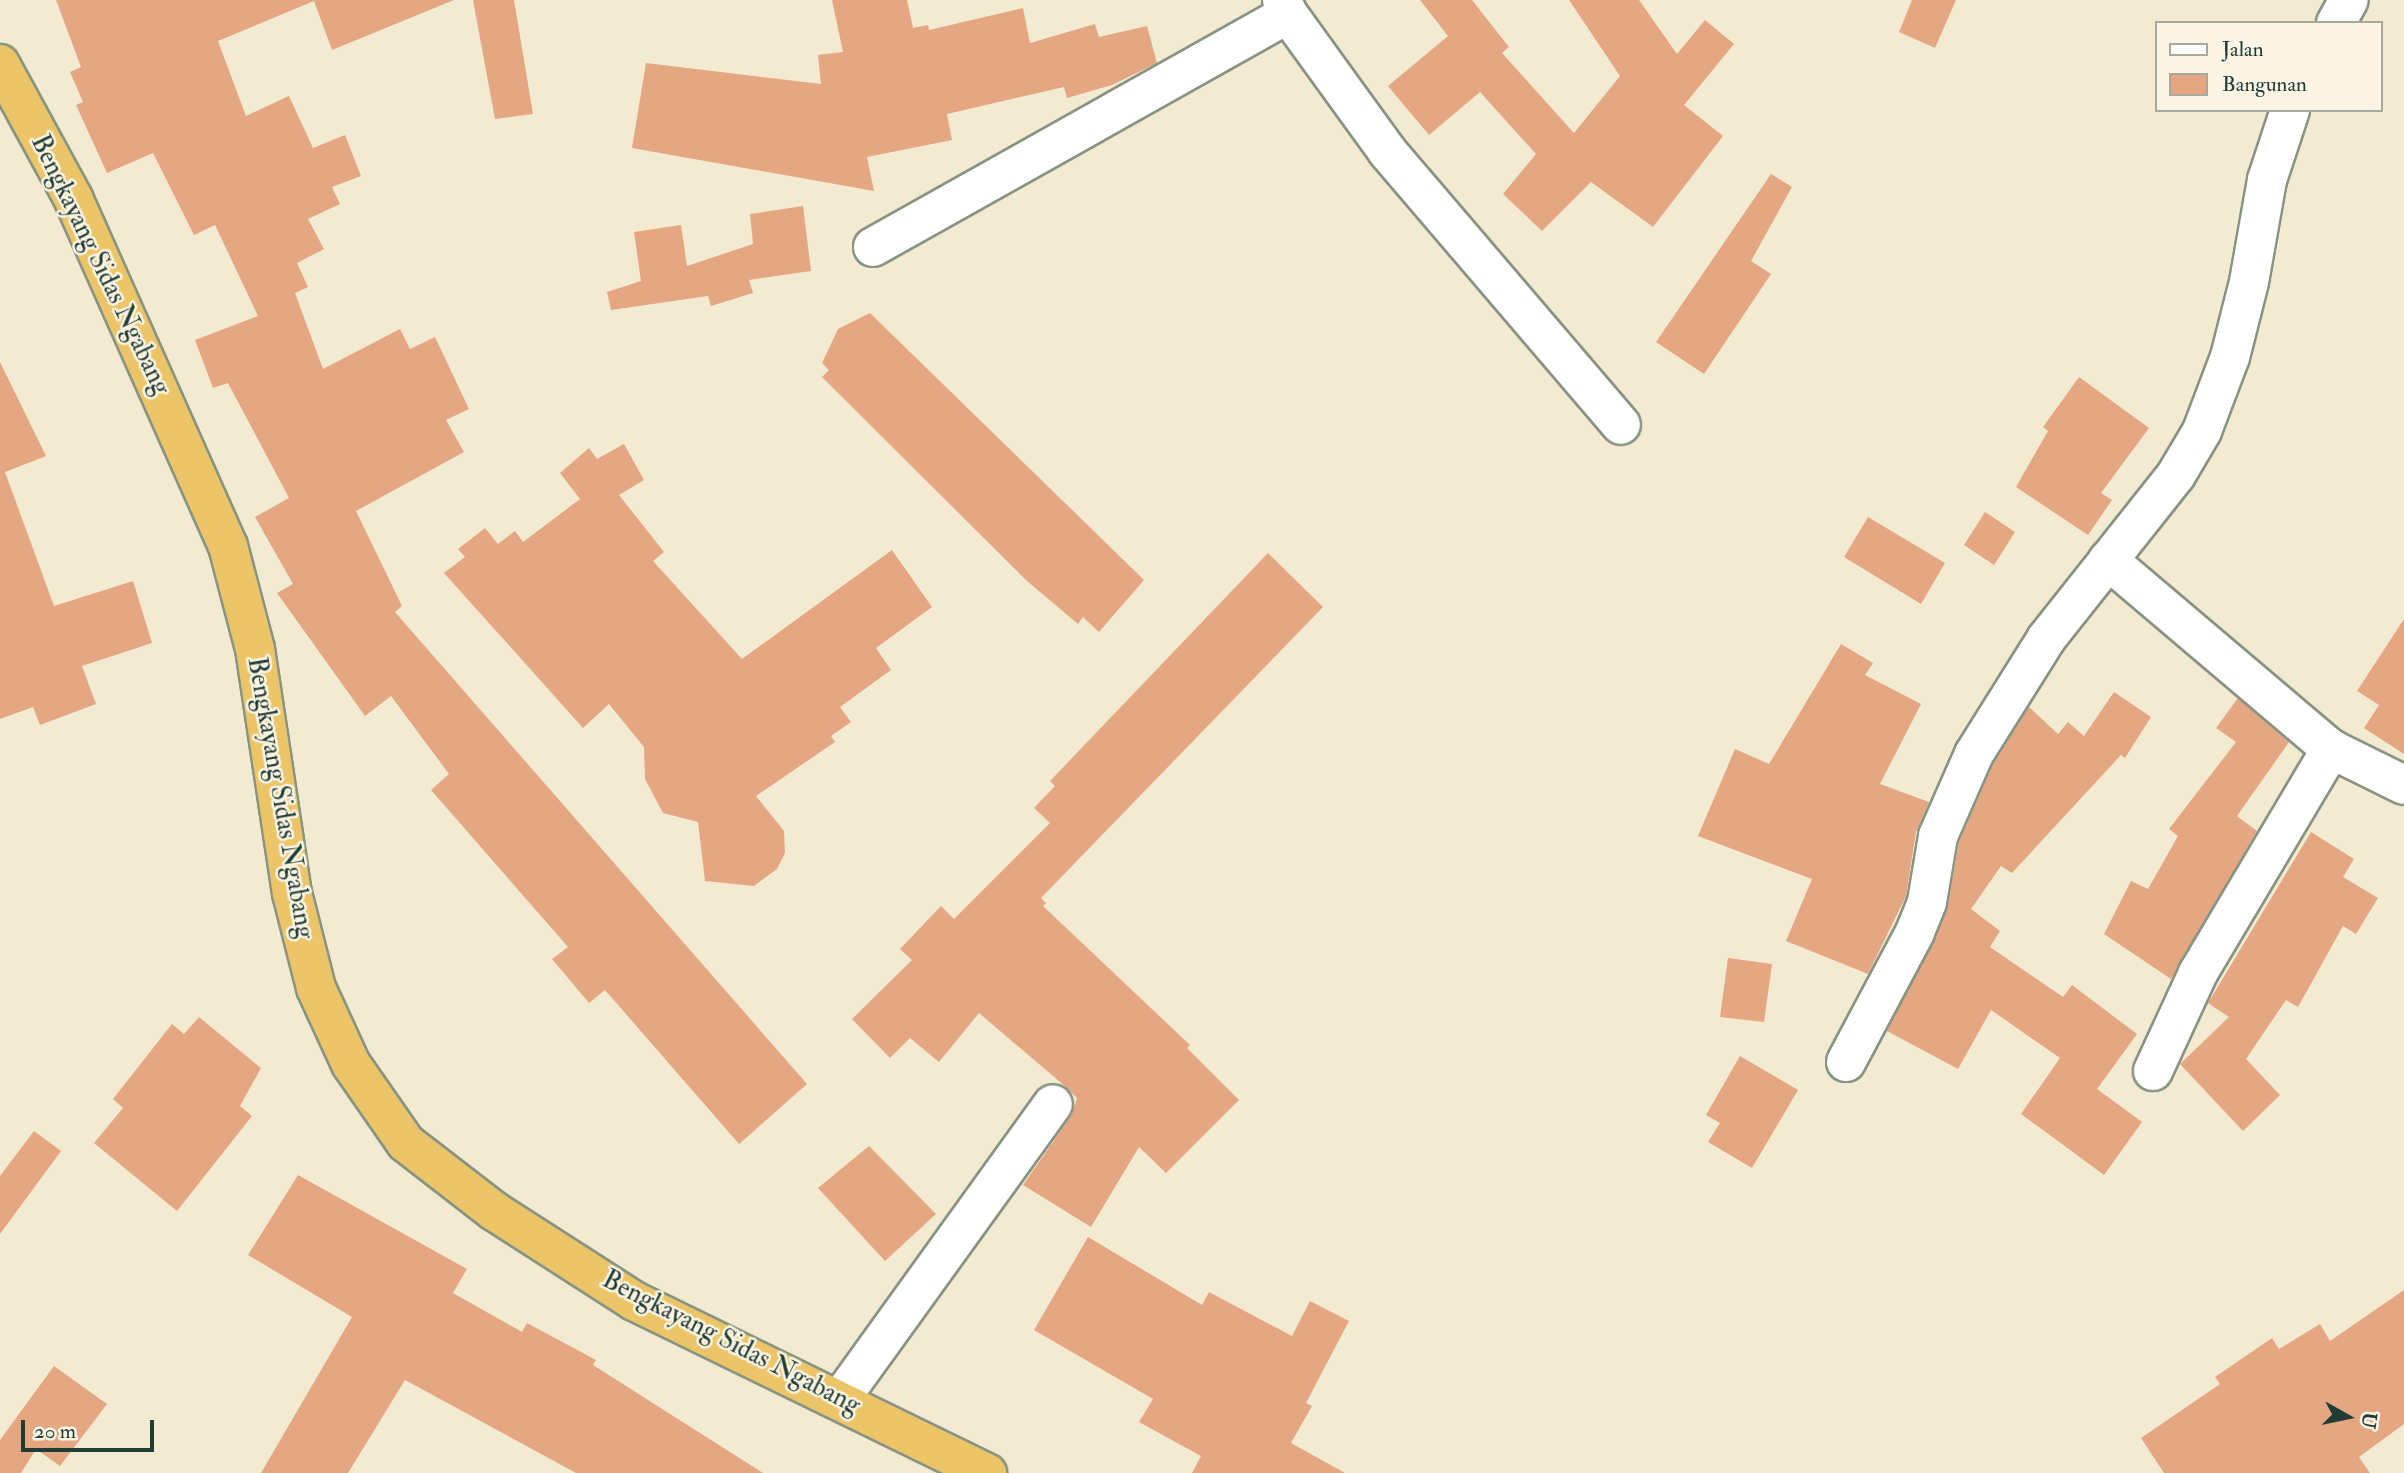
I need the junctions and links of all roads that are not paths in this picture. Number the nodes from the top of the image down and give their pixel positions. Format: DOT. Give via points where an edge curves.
graph roads {
  1 [pos="2349,0"];
  2 [pos="1285,7"];
  3 [pos="2337,21"];
  4 [pos="0,64"];
  5 [pos="2289,112"];
  6 [pos="873,247"];
  7 [pos="1621,425"];
  8 [pos="2108,560"];
  9 [pos="2331,748"];
  10 [pos="2404,785"];
  11 [pos="1846,1062"];
  12 [pos="2153,1071"];
  13 [pos="1053,1104"];
  14 [pos="841,1398"];
  15 [pos="987,1473"];
  1 -- 3 [label="street"];
  2 -- 6 [label="street"];
  2 -- 7 [label="street" via="1387,151"];
  4 -- 14 [label="highway, Bengkayang Sidas Ngabang" via="72,198 228,547 255,649 292,893 316,988 351,1064 405,1143 494,1211 635,1301"];
  5 -- 8 [label="street" via="2267,180 2230,357 2203,432 2176,475"];
  8 -- 9 [label="street"];
  8 -- 11 [label="street" via="2046,639 1968,766 1938,836 1927,902 1915,932"];
  9 -- 10 [label="street"];
  9 -- 12 [label="street" via="2198,973"];
  13 -- 14 [label="street"];
  14 -- 15 [label="highway, Bengkayang Sidas Ngabang"];
}
